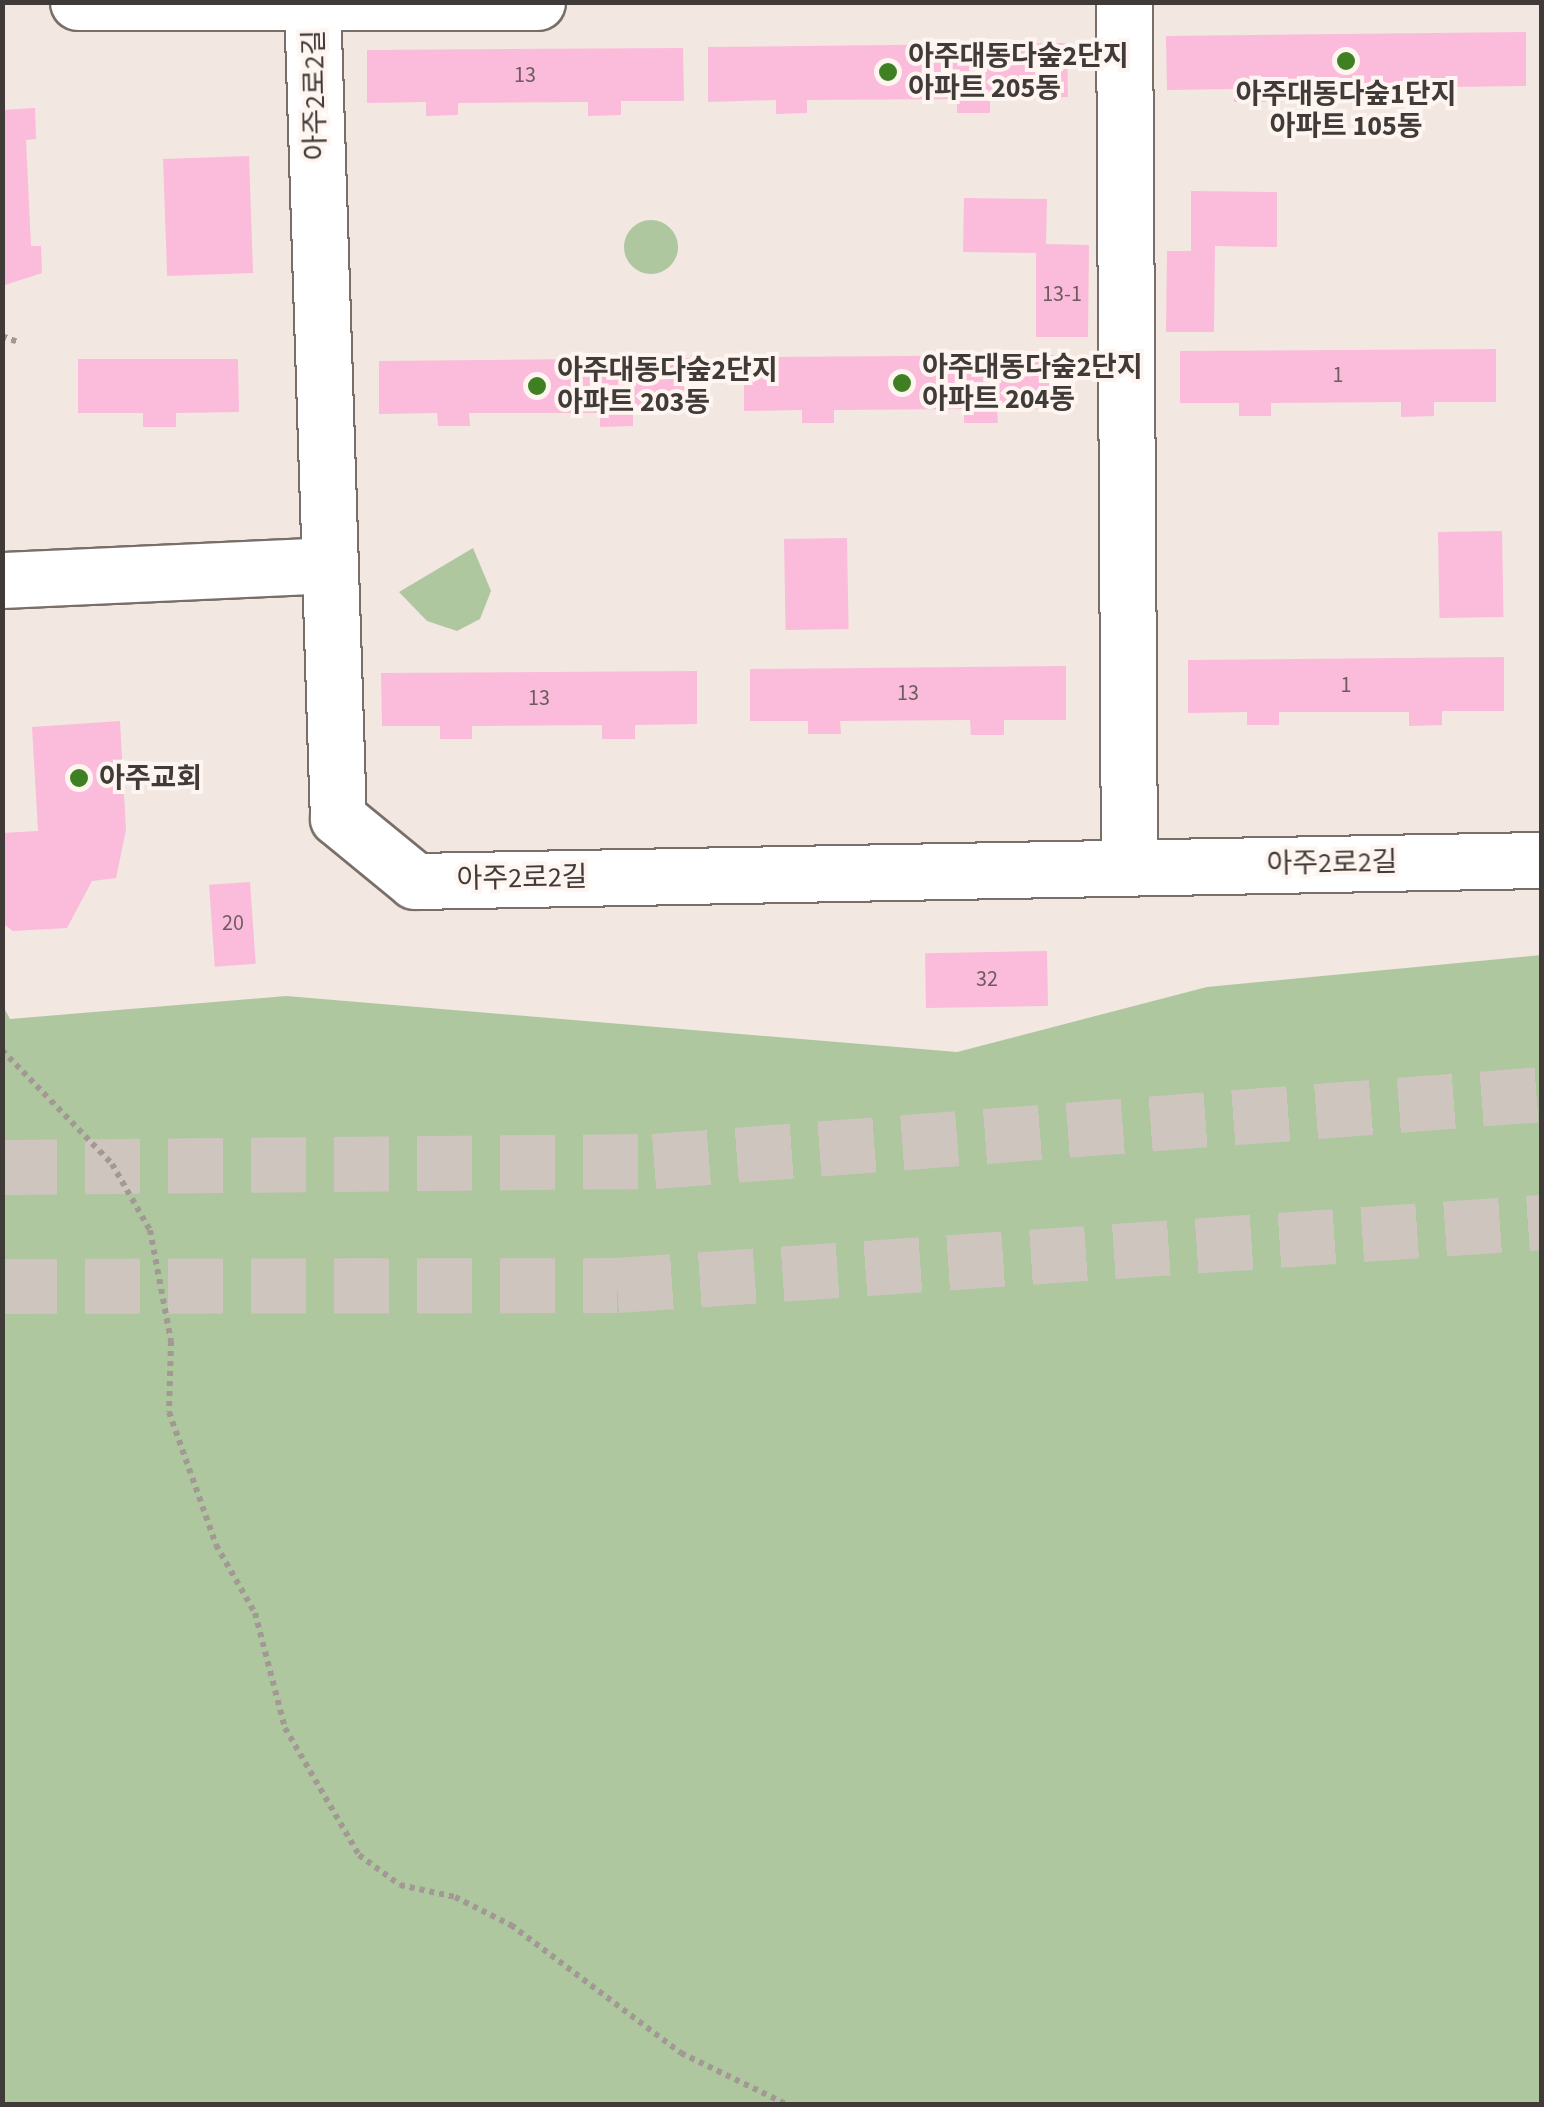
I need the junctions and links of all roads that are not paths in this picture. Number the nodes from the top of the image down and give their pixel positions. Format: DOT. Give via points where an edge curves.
graph roads {
  1 [pos="78,2"];
  2 [pos="537,2"];
  3 [pos="1124,2"];
  4 [pos="312,4"];
  5 [pos="327,565"];
  6 [pos="2,580"];
  7 [pos="1542,860"];
  8 [pos="1129,866"];
  1 -- 4 [label="street"];
  2 -- 4 [label="street"];
  3 -- 8 [label="street"];
  4 -- 5 [label="street, 아주2로2길"];
  5 -- 6 [label="street"];
  5 -- 8 [label="street, 아주2로2길" via="338,818 415,881"];
  7 -- 8 [label="street, 아주2로2길"];
}
